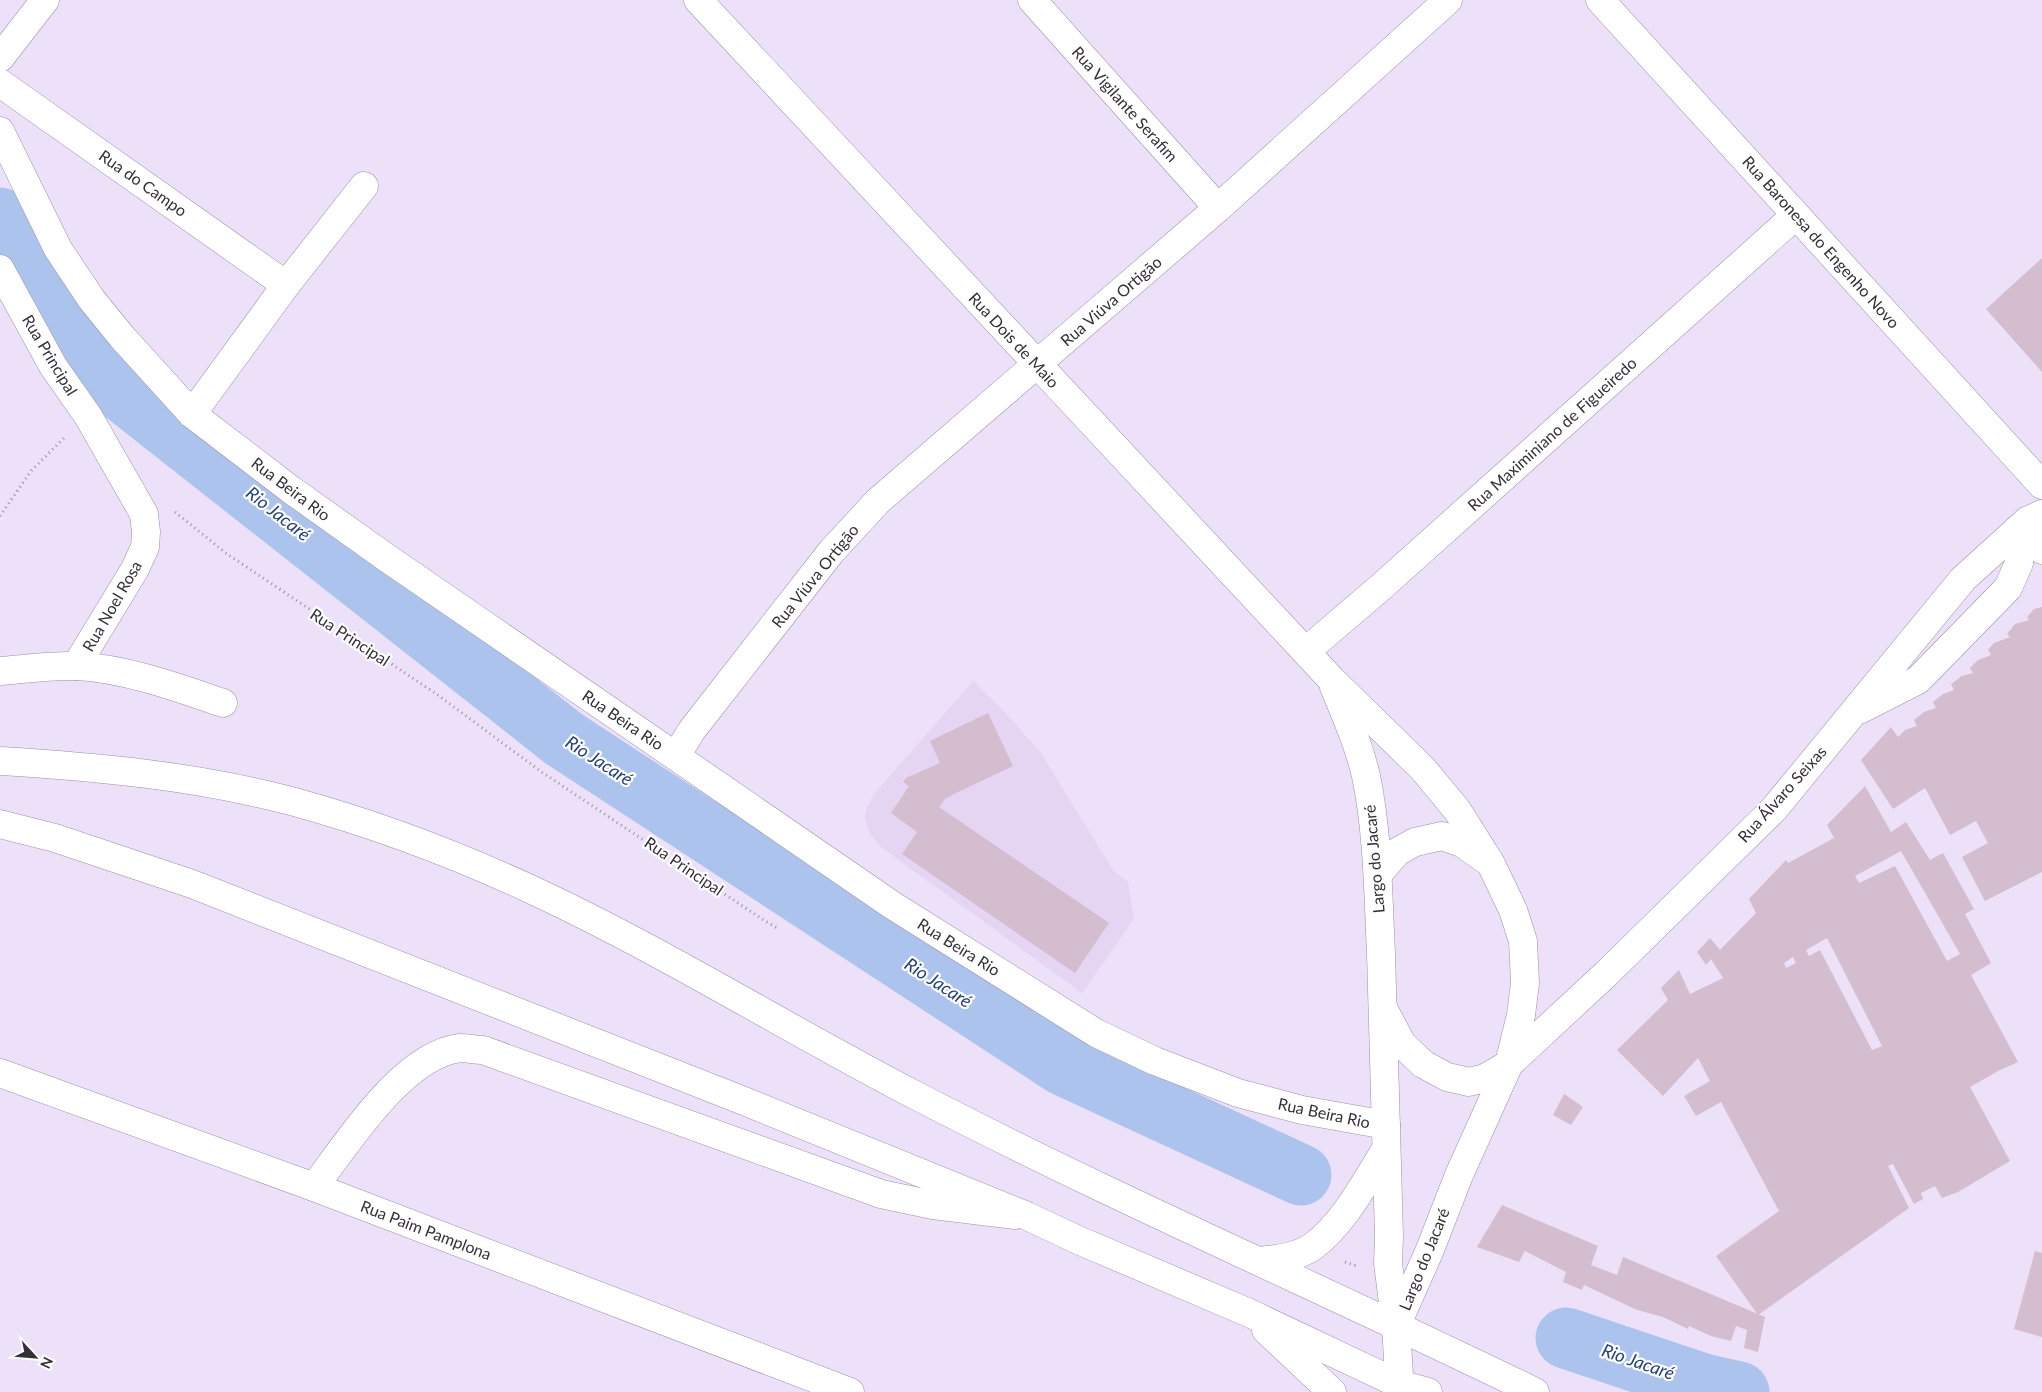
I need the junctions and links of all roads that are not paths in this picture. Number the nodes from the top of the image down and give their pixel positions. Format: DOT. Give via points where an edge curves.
graph roads {
  1 [pos="44,0"];
  2 [pos="698,0"];
  3 [pos="1032,0"];
  4 [pos="1448,0"];
  5 [pos="1600,0"];
  6 [pos="0,58"];
  7 [pos="0,84"];
  8 [pos="0,131"];
  9 [pos="364,186"];
  10 [pos="1218,208"];
  11 [pos="1796,216"];
  12 [pos="0,269"];
  13 [pos="286,284"];
  14 [pos="1038,364"];
  15 [pos="192,414"];
  16 [pos="122,473"];
  17 [pos="2042,485"];
  18 [pos="2028,522"];
  19 [pos="2042,550"];
  20 [pos="1306,651"];
  21 [pos="76,666"];
  22 [pos="0,671"];
  23 [pos="1331,679"];
  24 [pos="223,703"];
  25 [pos="1853,712"];
  26 [pos="676,756"];
  27 [pos="0,761"];
  28 [pos="0,824"];
  29 [pos="1491,864"];
  30 [pos="1378,874"];
  31 [pos="1383,1008"];
  32 [pos="1509,1064"];
  33 [pos="0,1074"];
  34 [pos="1386,1137"];
  35 [pos="314,1187"];
  36 [pos="1027,1216"];
  37 [pos="1260,1261"];
  38 [pos="1246,1312"];
  39 [pos="1396,1326"];
  40 [pos="1399,1388"];
  41 [pos="850,1392"];
  42 [pos="1332,1392"];
  43 [pos="1428,1392"];
  44 [pos="1535,1392"];
  1 -- 6 [label="street"];
  2 -- 14 [label="street, Rua Dois de Maio"];
  3 -- 10 [label="street, Rua Vigilante Serafim"];
  4 -- 10 [label="street, Rua Viúva Ortigão"];
  5 -- 11 [label="street, Rua Baronesa do Engenho Novo"];
  7 -- 13 [label="street, Rua do Campo"];
  8 -- 15 [label="street, Rua Beira Rio" via="58,249 92,300"];
  9 -- 13 [label="street"];
  10 -- 14 [label="street, Rua Viúva Ortigão"];
  11 -- 17 [label="street, Rua Baronesa do Engenho Novo"];
  11 -- 20 [label="street, Rua Maximiniano de Figueiredo"];
  12 -- 16 [label="street, Rua Principal" via="53,366"];
  13 -- 15 [label="street"];
  14 -- 20 [label="street, Rua Dois de Maio"];
  14 -- 26 [label="street, Rua Viúva Ortigão" via="871,508 831,552 692,730"];
  15 -- 26 [label="street, Rua Beira Rio" via="354,535"];
  16 -- 21 [label="street, Rua Noel Rosa" via="144,514 144,547"];
  18 -- 19 [label="street"];
  18 -- 25 [label="street, Rua Álvaro Seixas" via="1963,579"];
  18 -- 25 [label="street" via="2020,546 2019,563 2008,588 1918,680"];
  20 -- 23 [label="street, Rua Dois de Maio"];
  21 -- 22 [label="street, Rua Noel Rosa"];
  21 -- 24 [label="street" via="165,684"];
  23 -- 29 [label="street, Largo do Jacaré" via="1424,769 1457,810"];
  23 -- 30 [label="street, Largo do Jacaré" via="1357,743 1366,775"];
  25 -- 32 [label="street, Rua Álvaro Seixas" via="1774,809"];
  26 -- 34 [label="street, Rua Beira Rio" via="892,905 1096,1033 1155,1062 1238,1093"];
  27 -- 37 [label="street" via="76,766 220,785 292,801 450,855 528,888 628,939 913,1094"];
  28 -- 36 [label="street" via="55,838 201,887"];
  29 -- 30 [label="street" via="1462,843 1442,836 1415,842 1397,852"];
  29 -- 32 [label="street, Largo do Jacaré" via="1523,940 1522,1007"];
  30 -- 31 [label="street, Largo do Jacaré"];
  31 -- 32 [label="street" via="1402,1044 1423,1064 1448,1076 1469,1082 1485,1078"];
  31 -- 34 [label="street, Largo do Jacaré"];
  32 -- 39 [label="street, Largo do Jacaré"];
  33 -- 35 [label="street, Rua Paim Pamplona"];
  34 -- 37 [label="street" via="1359,1193 1331,1230 1311,1248 1284,1258"];
  34 -- 39 [label="street, Largo do Jacaré" via="1388,1263"];
  35 -- 36 [label="street" via="384,1096 421,1064 461,1048 483,1050 881,1194 933,1205"];
  35 -- 41 [label="street, Rua Paim Pamplona"];
  36 -- 38 [label="street"];
  37 -- 39 [label="street"];
  38 -- 40 [label="street"];
  38 -- 42 [label="street"];
  39 -- 40 [label="street"];
  39 -- 44 [label="street"];
  40 -- 43 [label="street"];
}
